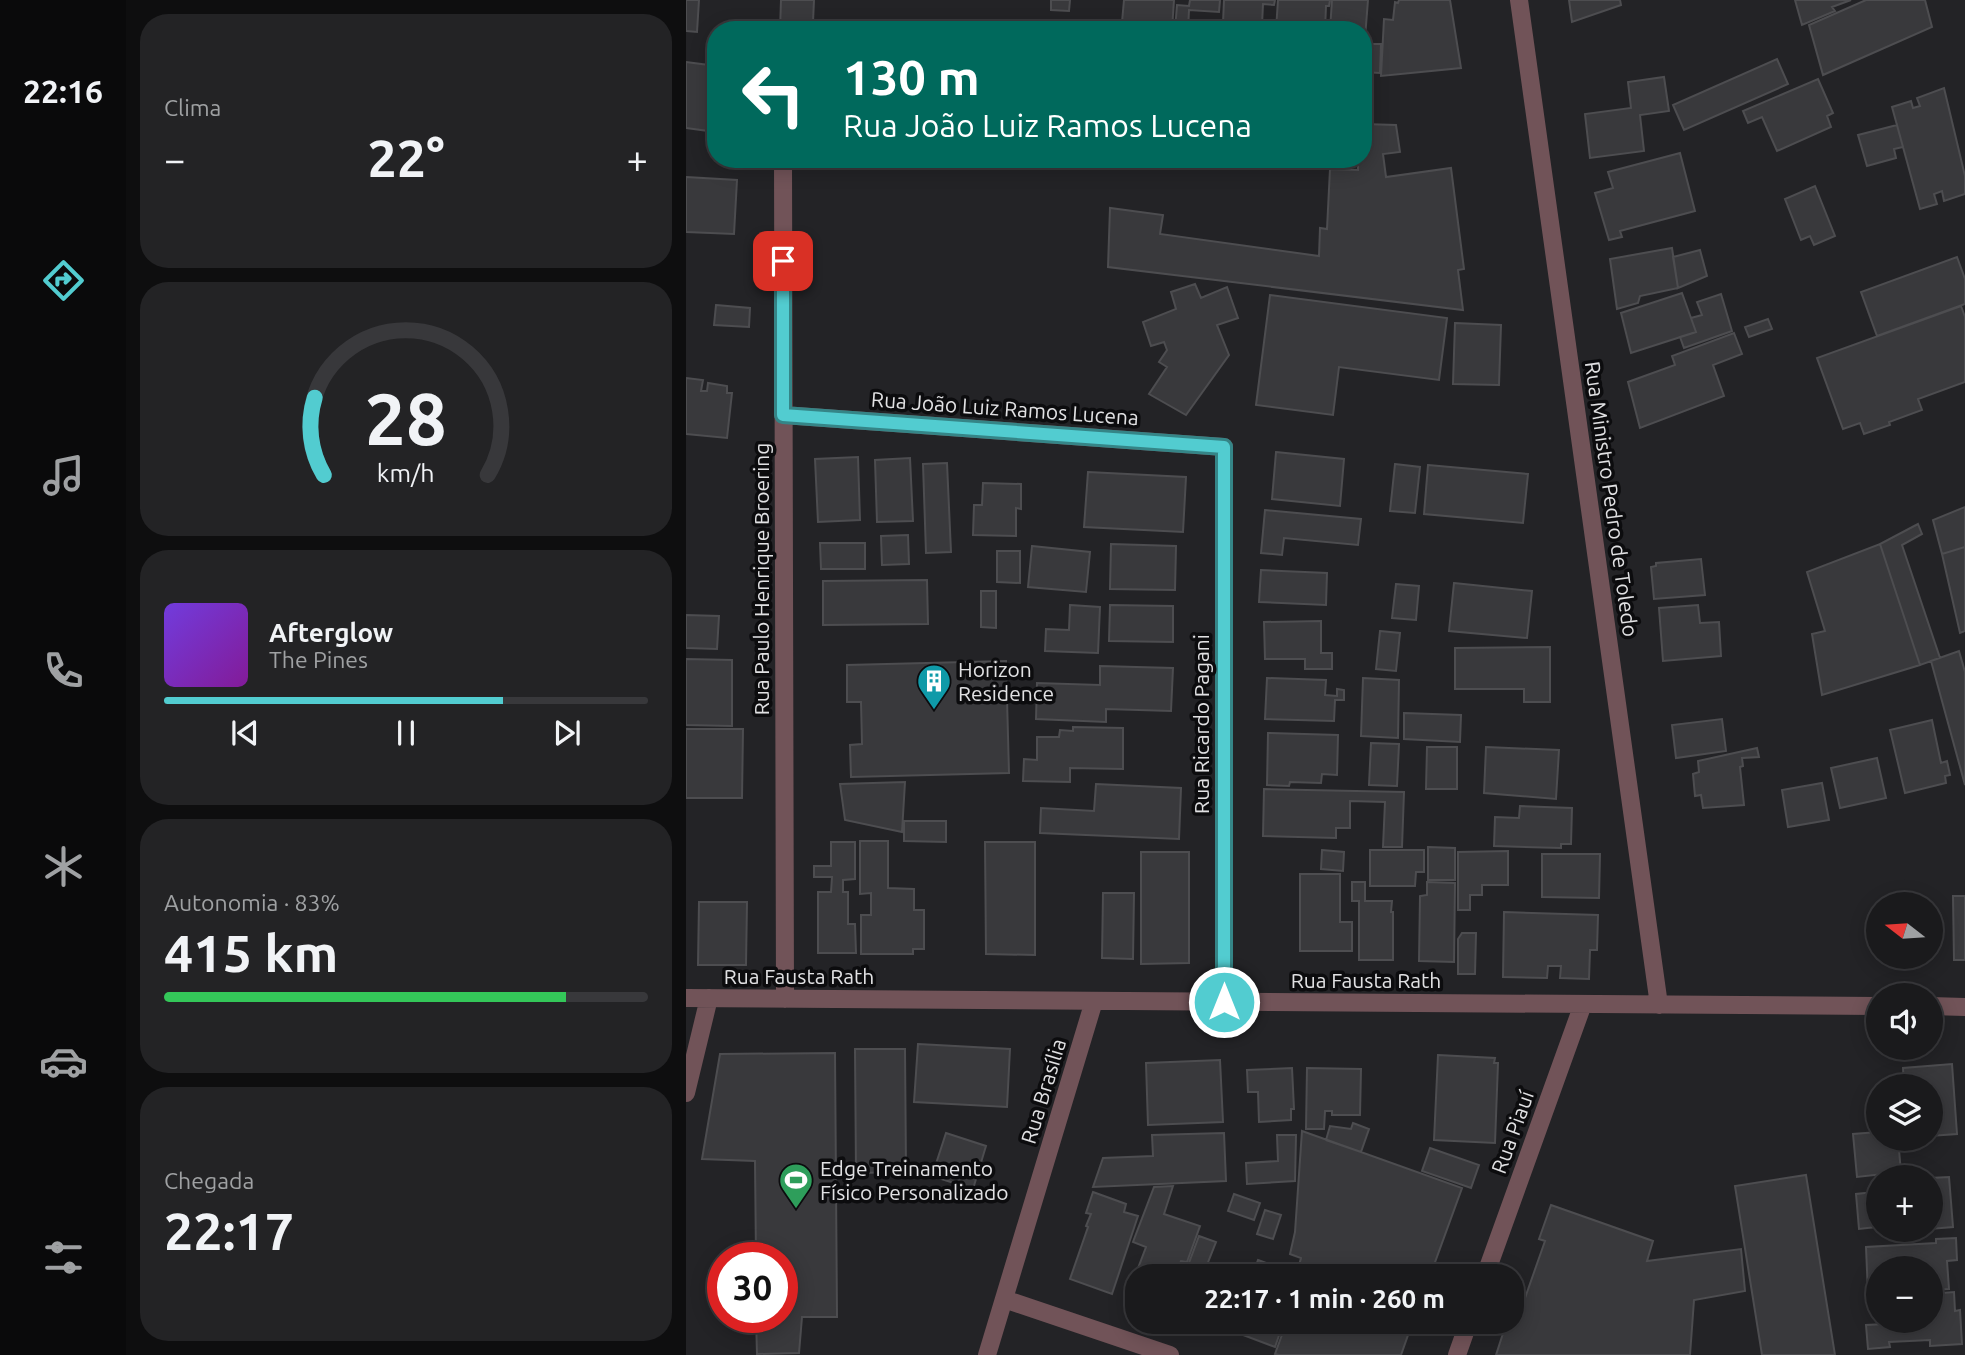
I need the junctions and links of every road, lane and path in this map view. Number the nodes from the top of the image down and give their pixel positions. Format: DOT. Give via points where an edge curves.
graph roads {
  1 [pos="1520,0"];
  2 [pos="783,168"];
  3 [pos="783,415"];
  4 [pos="1224,447"];
  5 [pos="686,998"];
  6 [pos="709,998"];
  7 [pos="785,999"];
  8 [pos="1094,1001"];
  9 [pos="1224,1002"];
  10 [pos="1583,1004"];
  11 [pos="1659,1005"];
  12 [pos="1866,1006"];
  13 [pos="1943,1006"];
  14 [pos="1965,1007"];
  15 [pos="686,1093"];
  16 [pos="1489,1264"];
  17 [pos="1004,1299"];
  18 [pos="1464,1334"];
  19 [pos="987,1355"];
  20 [pos="1170,1355"];
  21 [pos="1457,1355"];
  1 -- 11 [label="street, Rua Ministro Pedro de Toledo"];
  2 -- 3 [label="street, Rua Paulo Henrique Broering"];
  3 -- 4 [label="street, Rua João Luiz Ramos Lucena"];
  3 -- 7 [label="street, Rua Paulo Henrique Broering"];
  4 -- 9 [label="street, Rua Ricardo Pagani"];
  5 -- 6 [label="street, Rua Fausta Rath"];
  6 -- 7 [label="street, Rua Fausta Rath"];
  6 -- 15 [label="street"];
  7 -- 8 [label="street, Rua Fausta Rath"];
  8 -- 9 [label="street, Rua Fausta Rath"];
  8 -- 17 [label="street, Rua Brasília"];
  9 -- 10 [label="street, Rua Fausta Rath"];
  10 -- 11 [label="street, Rua Fausta Rath"];
  10 -- 16 [label="street, Rua Piauí"];
  11 -- 12 [label="street, Rua Fausta Rath"];
  13 -- 14 [label="street"];
  17 -- 19 [label="street, Rua Brasília"];
  17 -- 20 [label="street"];
  18 -- 21 [label="street"];
}
